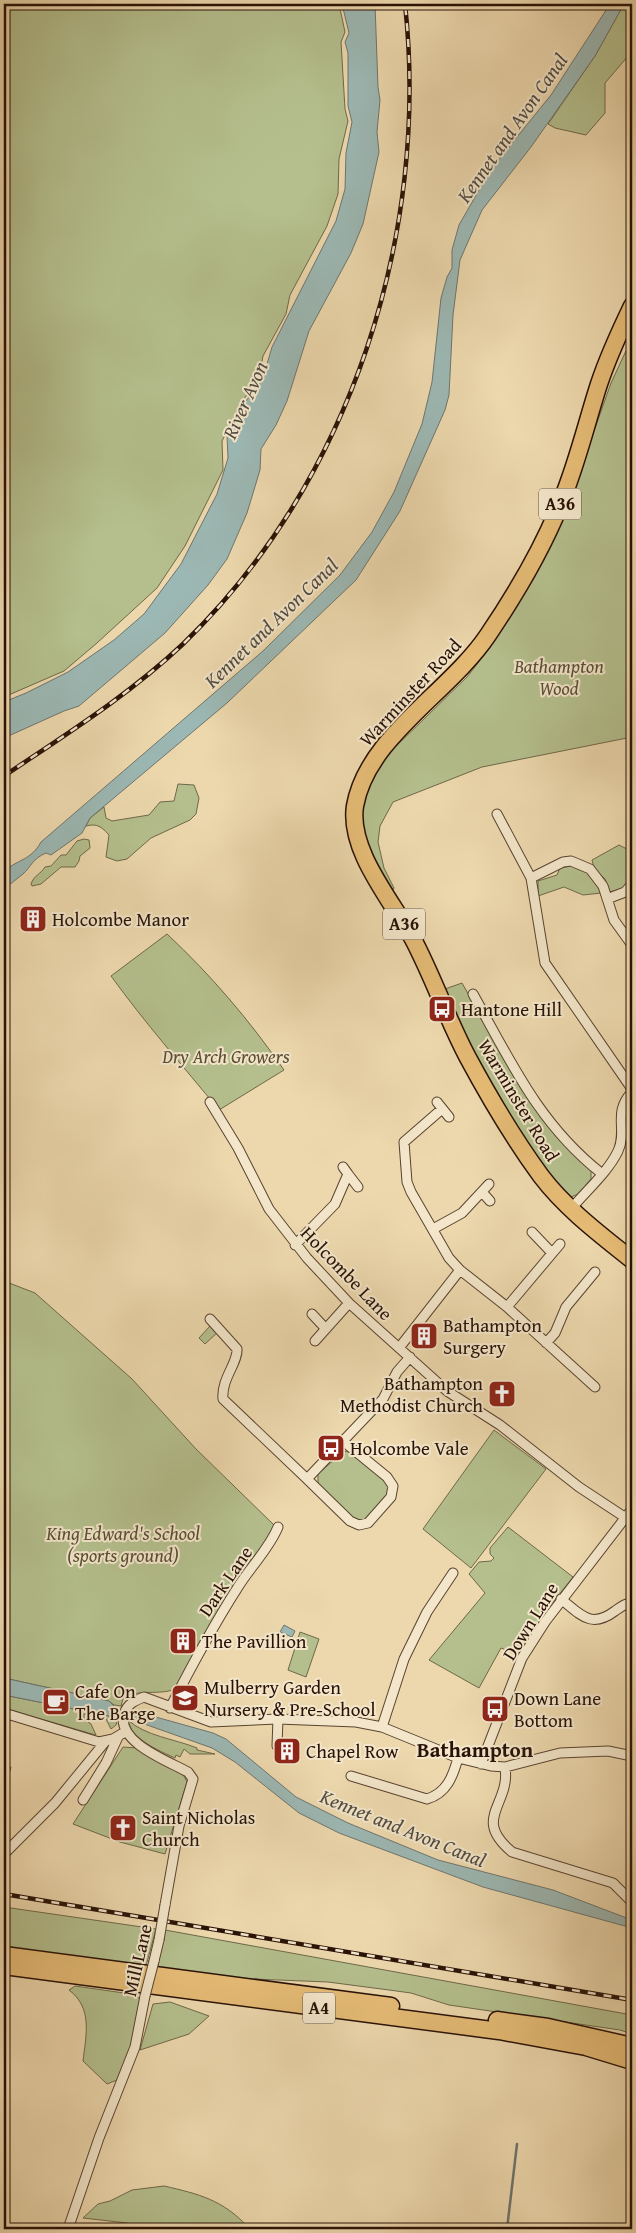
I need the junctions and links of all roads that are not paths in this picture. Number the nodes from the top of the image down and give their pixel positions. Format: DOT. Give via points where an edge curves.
graph roads {
  1 [pos="632,306"];
  2 [pos="498,814"];
  3 [pos="530,878"];
  4 [pos="632,884"];
  5 [pos="608,899"];
  6 [pos="632,945"];
  7 [pos="473,994"];
  8 [pos="632,1090"];
  9 [pos="210,1102"];
  10 [pos="449,1117"];
  11 [pos="601,1173"];
  12 [pos="489,1184"];
  13 [pos="358,1187"];
  14 [pos="482,1192"];
  15 [pos="490,1201"];
  16 [pos="571,1208"];
  17 [pos="433,1229"];
  18 [pos="532,1232"];
  19 [pos="560,1244"];
  20 [pos="295,1245"];
  21 [pos="552,1253"];
  22 [pos="632,1260"];
  23 [pos="460,1270"];
  24 [pos="595,1272"];
  25 [pos="349,1303"];
  26 [pos="507,1307"];
  27 [pos="312,1314"];
  28 [pos="210,1319"];
  29 [pos="326,1329"];
  30 [pos="315,1341"];
  31 [pos="546,1342"];
  32 [pos="399,1348"];
  33 [pos="410,1357"];
  34 [pos="593,1372"];
  35 [pos="586,1379"];
  36 [pos="594,1387"];
  37 [pos="343,1442"];
  38 [pos="307,1479"];
  39 [pos="632,1509"];
  40 [pos="626,1518"];
  41 [pos="278,1526"];
  42 [pos="453,1573"];
  43 [pos="561,1600"];
  44 [pos="632,1603"];
  45 [pos="170,1708"];
  46 [pos="4,1712"];
  47 [pos="278,1720"];
  48 [pos="382,1727"];
  49 [pos="122,1732"];
  50 [pos="105,1742"];
  51 [pos="277,1746"];
  52 [pos="632,1756"];
  53 [pos="458,1758"];
  54 [pos="481,1764"];
  55 [pos="505,1767"];
  56 [pos="351,1776"];
  57 [pos="83,1800"];
  58 [pos="4,1854"];
  59 [pos="632,1902"];
  60 [pos="4,1955"];
  61 [pos="4,1966"];
  62 [pos="632,2046"];
  63 [pos="632,2061"];
  64 [pos="68,2229"];
  1 -- 16 [label="highway, Warminster Road / A36" via="599,382 563,496 515,591 473,655 375,757 360,786 354,810 363,853 412,938 468,1056 542,1177"];
  2 -- 3 [label="street"];
  3 -- 5 [label="street" via="571,861 590,869 604,886"];
  3 -- 8 [label="street" via="545,963"];
  4 -- 5 [label="street" via="626,892"];
  5 -- 6 [label="street" via="614,920"];
  7 -- 11 [label="street" via="526,1090 555,1130"];
  8 -- 11 [label="street" via="622,1104 619,1148"];
  9 -- 20 [label="street, Holcombe Lane" via="238,1148 262,1198"];
  10 -- 17 [label="street" via="439,1105 404,1142 407,1182"];
  11 -- 16 [label="street"];
  12 -- 14 [label="street"];
  13 -- 20 [label="street" via="346,1170 335,1204"];
  14 -- 15 [label="street"];
  14 -- 17 [label="street" via="462,1212"];
  16 -- 22 [label="highway, Warminster Road / A36"];
  17 -- 23 [label="street"];
  18 -- 21 [label="street"];
  19 -- 21 [label="street"];
  20 -- 25 [label="street, Holcombe Lane"];
  21 -- 26 [label="street"];
  23 -- 26 [label="street"];
  23 -- 32 [label="street"];
  24 -- 31 [label="street" via="582,1293 566,1307 555,1333"];
  25 -- 29 [label="street"];
  25 -- 32 [label="street, Holcombe Lane"];
  26 -- 31 [label="street"];
  27 -- 29 [label="street"];
  28 -- 38 [label="street" via="238,1349 226,1376 223,1400"];
  29 -- 30 [label="street"];
  31 -- 35 [label="street"];
  32 -- 33 [label="street, Holcombe Lane"];
  33 -- 37 [label="street" via="397,1372 383,1399"];
  33 -- 40 [label="street, Holcombe Lane" via="456,1398 500,1425 579,1487"];
  34 -- 35 [label="street"];
  35 -- 36 [label="street"];
  37 -- 38 [label="street"];
  37 -- 38 [label="street" via="393,1486 391,1497 368,1523 359,1525 350,1521"];
  39 -- 40 [label="street, Down Lane"];
  40 -- 43 [label="street, Down Lane"];
  41 -- 45 [label="street, Dark Lane" via="274,1538 239,1585 206,1639"];
  42 -- 48 [label="street" via="427,1612 404,1659"];
  43 -- 44 [label="street" via="583,1617 595,1620 607,1617 626,1603"];
  43 -- 54 [label="street, Down Lane" via="522,1658"];
  45 -- 47 [label="street" via="211,1722"];
  45 -- 49 [label="street" via="144,1697 135,1700 126,1710"];
  46 -- 50 [label="street"];
  47 -- 48 [label="street" via="356,1722"];
  47 -- 51 [label="street"];
  48 -- 53 [label="street"];
  49 -- 50 [label="street"];
  49 -- 57 [label="street"];
  49 -- 64 [label="street, Mill Lane, bridge" via="188,1772 193,1780 179,1826 159,1940 135,2047 105,2121"];
  50 -- 58 [label="street"];
  52 -- 55 [label="street" via="608,1751 560,1753"];
  53 -- 54 [label="street"];
  53 -- 56 [label="street" via="446,1787 427,1799"];
  54 -- 55 [label="street"];
  55 -- 59 [label="street" via="507,1777 494,1812 493,1826 500,1842 512,1852 613,1883"];
  60 -- 62 [label="highway, A4" via="548,2027"];
  61 -- 63 [label="highway, A4" via="499,2031 586,2047"];
}
